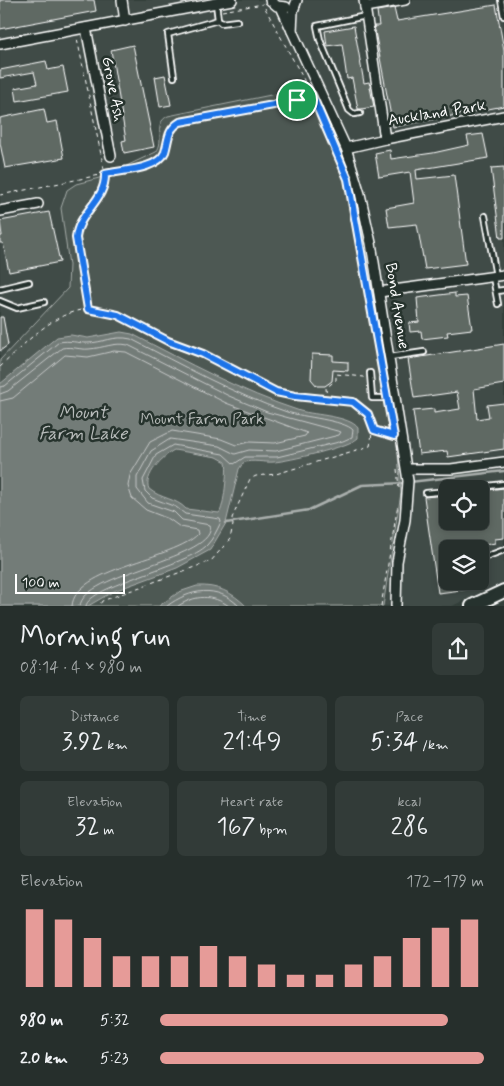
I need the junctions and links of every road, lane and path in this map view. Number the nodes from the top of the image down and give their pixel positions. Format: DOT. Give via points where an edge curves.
graph roads {
  1 [pos="122,0"];
  2 [pos="232,0"];
  3 [pos="268,0"];
  4 [pos="297,0"];
  5 [pos="404,0"];
  6 [pos="501,0"];
  7 [pos="200,3"];
  8 [pos="216,3"];
  9 [pos="281,7"];
  10 [pos="365,8"];
  11 [pos="504,16"];
  12 [pos="218,20"];
  13 [pos="125,21"];
  14 [pos="238,21"];
  15 [pos="86,28"];
  16 [pos="76,30"];
  17 [pos="292,31"];
  18 [pos="0,44"];
  19 [pos="174,77"];
  20 [pos="312,95"];
  21 [pos="360,113"];
  22 [pos="504,116"];
  23 [pos="385,139"];
  24 [pos="346,148"];
  25 [pos="111,156"];
  26 [pos="344,171"];
  27 [pos="105,174"];
  28 [pos="350,189"];
  29 [pos="0,195"];
  30 [pos="38,204"];
  31 [pos="0,211"];
  32 [pos="485,216"];
  33 [pos="498,276"];
  34 [pos="28,282"];
  35 [pos="0,288"];
  36 [pos="504,290"];
  37 [pos="379,292"];
  38 [pos="496,292"];
  39 [pos="0,301"];
  40 [pos="44,302"];
  41 [pos="498,304"];
  42 [pos="88,309"];
  43 [pos="424,352"];
  44 [pos="390,357"];
  45 [pos="0,367"];
  46 [pos="370,375"];
  47 [pos="391,398"];
  48 [pos="326,400"];
  49 [pos="374,430"];
  50 [pos="394,436"];
  51 [pos="504,462"];
  52 [pos="397,463"];
  53 [pos="407,470"];
  54 [pos="403,483"];
  55 [pos="504,484"];
  56 [pos="489,486"];
  57 [pos="439,492"];
  58 [pos="399,493"];
  59 [pos="426,493"];
  60 [pos="398,502"];
  61 [pos="504,550"];
  62 [pos="489,556"];
  63 [pos="504,591"];
  64 [pos="398,604"];
  65 [pos="99,606"];
  66 [pos="381,606"];
  67 [pos="472,606"];
  1 -- 13 [label="street"];
  2 -- 8 [label="street"];
  3 -- 9 [label="street"];
  3 -- 20 [label="path"];
  4 -- 9 [label="street" via="290,6"];
  4 -- 17 [label="street"];
  5 -- 10 [label="street"];
  6 -- 11 [label="lane"];
  7 -- 8 [label="street"];
  7 -- 13 [label="street"];
  8 -- 12 [label="lane"];
  9 -- 17 [label="street, Bond Avenue"];
  10 -- 21 [label="lane" via="317,26 349,110 354,114"];
  10 -- 23 [label="street, Auckland Park"];
  12 -- 14 [label="lane" via="222,23"];
  12 -- 19 [label="lane" via="168,34"];
  13 -- 15 [label="street"];
  15 -- 16 [label="street"];
  15 -- 25 [label="street, Grove Ash"];
  16 -- 18 [label="street"];
  16 -- 27 [label="path"];
  17 -- 24 [label="street, Bond Avenue"];
  20 -- 26 [label="path"];
  20 -- 27 [label="path" via="180,122 170,130 165,151 158,161"];
  22 -- 23 [label="street, Auckland Park"];
  23 -- 24 [label="street"];
  24 -- 37 [label="street, Bond Avenue" via="371,243"];
  27 -- 29 [label="path"];
  27 -- 42 [label="path" via="103,191 77,228"];
  28 -- 47 [label="path"];
  30 -- 31 [label="street"];
  32 -- 33 [label="lane"];
  33 -- 37 [label="street"];
  33 -- 38 [label="lane"];
  34 -- 35 [label="lane"];
  36 -- 38 [label="lane"];
  37 -- 44 [label="street, Bond Avenue"];
  38 -- 41 [label="lane"];
  39 -- 40 [label="lane" via="17,308"];
  42 -- 45 [label="path" via="56,319"];
  42 -- 48 [label="path" via="118,315 276,392"];
  43 -- 44 [label="lane"];
  44 -- 47 [label="street, Bond Avenue"];
  46 -- 47 [label="lane" via="372,398"];
  46 -- 48 [label="path" via="336,374 336,380 326,388"];
  47 -- 53 [label="street, Bond Avenue"];
  48 -- 49 [label="path" via="353,402 368,414"];
  49 -- 50 [label="path"];
  49 -- 65 [label="path" via="370,446 360,450 250,479 232,518 230,539 211,560 102,602"];
  51 -- 53 [label="street" via="451,469"];
  52 -- 54 [label="path"];
  53 -- 54 [label="street, Bond Avenue"];
  54 -- 58 [label="path"];
  54 -- 64 [label="street, Bond Avenue" via="405,520 397,562"];
  55 -- 56 [label="lane"];
  57 -- 59 [label="lane"];
  60 -- 66 [label="path"];
  61 -- 62 [label="lane"];
  63 -- 67 [label="street"];
}
